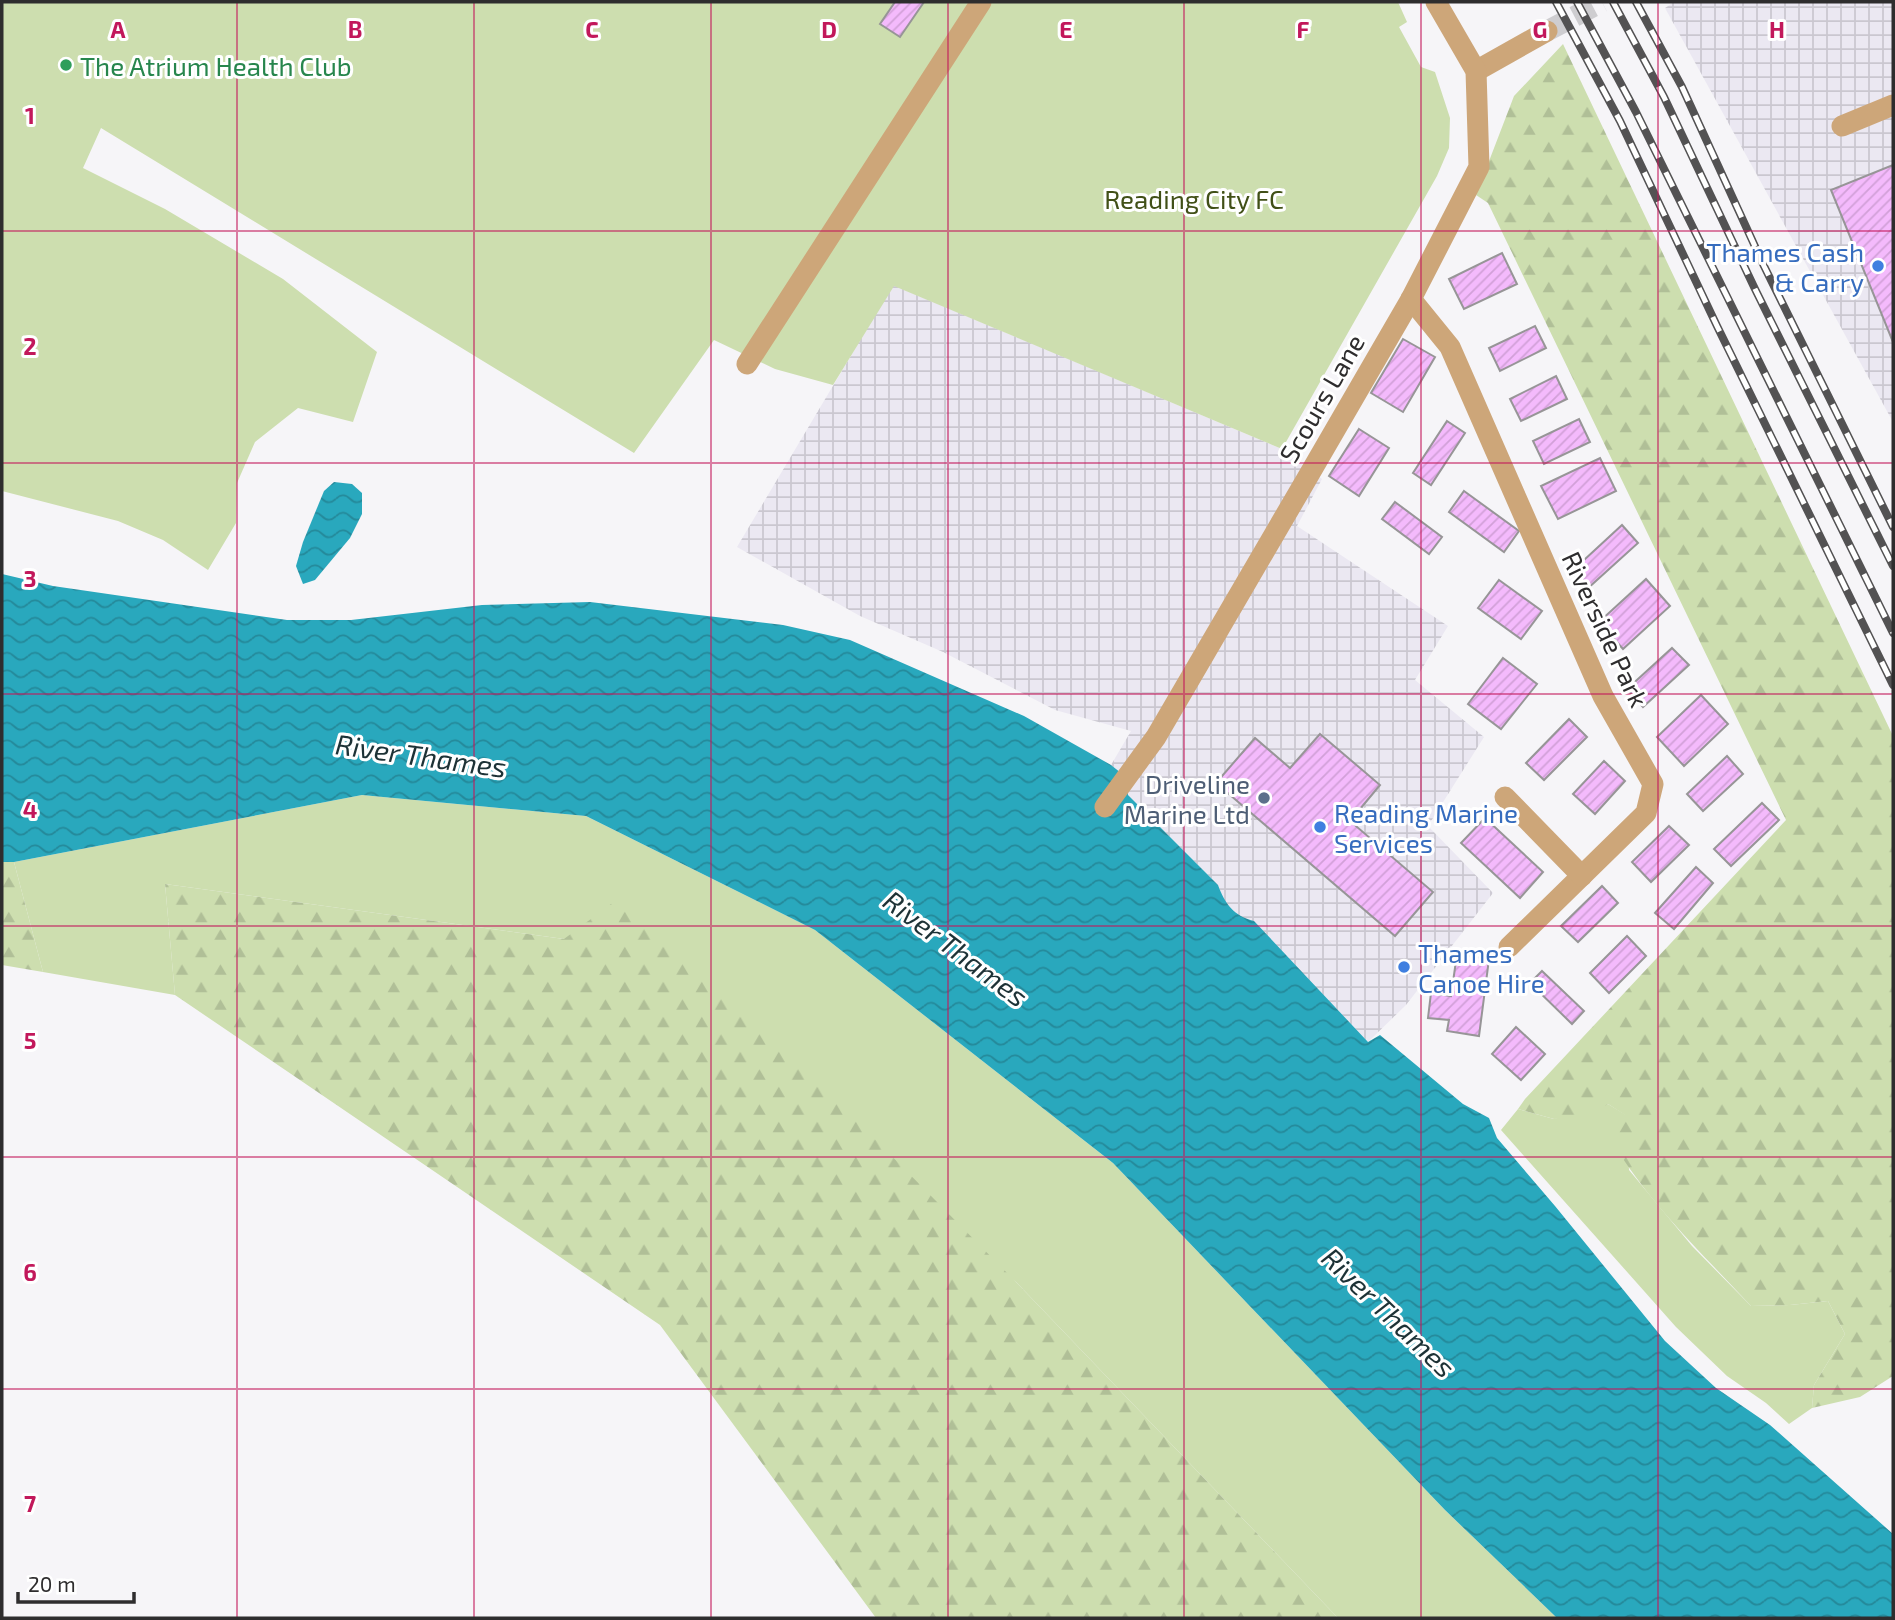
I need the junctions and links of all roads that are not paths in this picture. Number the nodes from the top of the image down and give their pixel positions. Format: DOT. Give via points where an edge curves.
graph roads {
  1 [pos="981,2"];
  2 [pos="1436,2"];
  3 [pos="1546,31"];
  4 [pos="1476,71"];
  5 [pos="1893,105"];
  6 [pos="1842,126"];
  7 [pos="1411,299"];
  8 [pos="747,364"];
  9 [pos="1505,797"];
  10 [pos="1105,807"];
  11 [pos="1582,876"];
  12 [pos="1509,947"];
  1 -- 8 [label="street"];
  2 -- 4 [label="street, Scours Lane"];
  3 -- 4 [label="street"];
  4 -- 7 [label="street, Scours Lane" via="1479,167"];
  5 -- 6 [label="street"];
  7 -- 10 [label="street, Scours Lane" via="1156,737"];
  7 -- 11 [label="street, Riverside Park" via="1450,347 1603,696 1653,784 1646,813"];
  9 -- 11 [label="street"];
  11 -- 12 [label="street, Riverside Park"];
}
